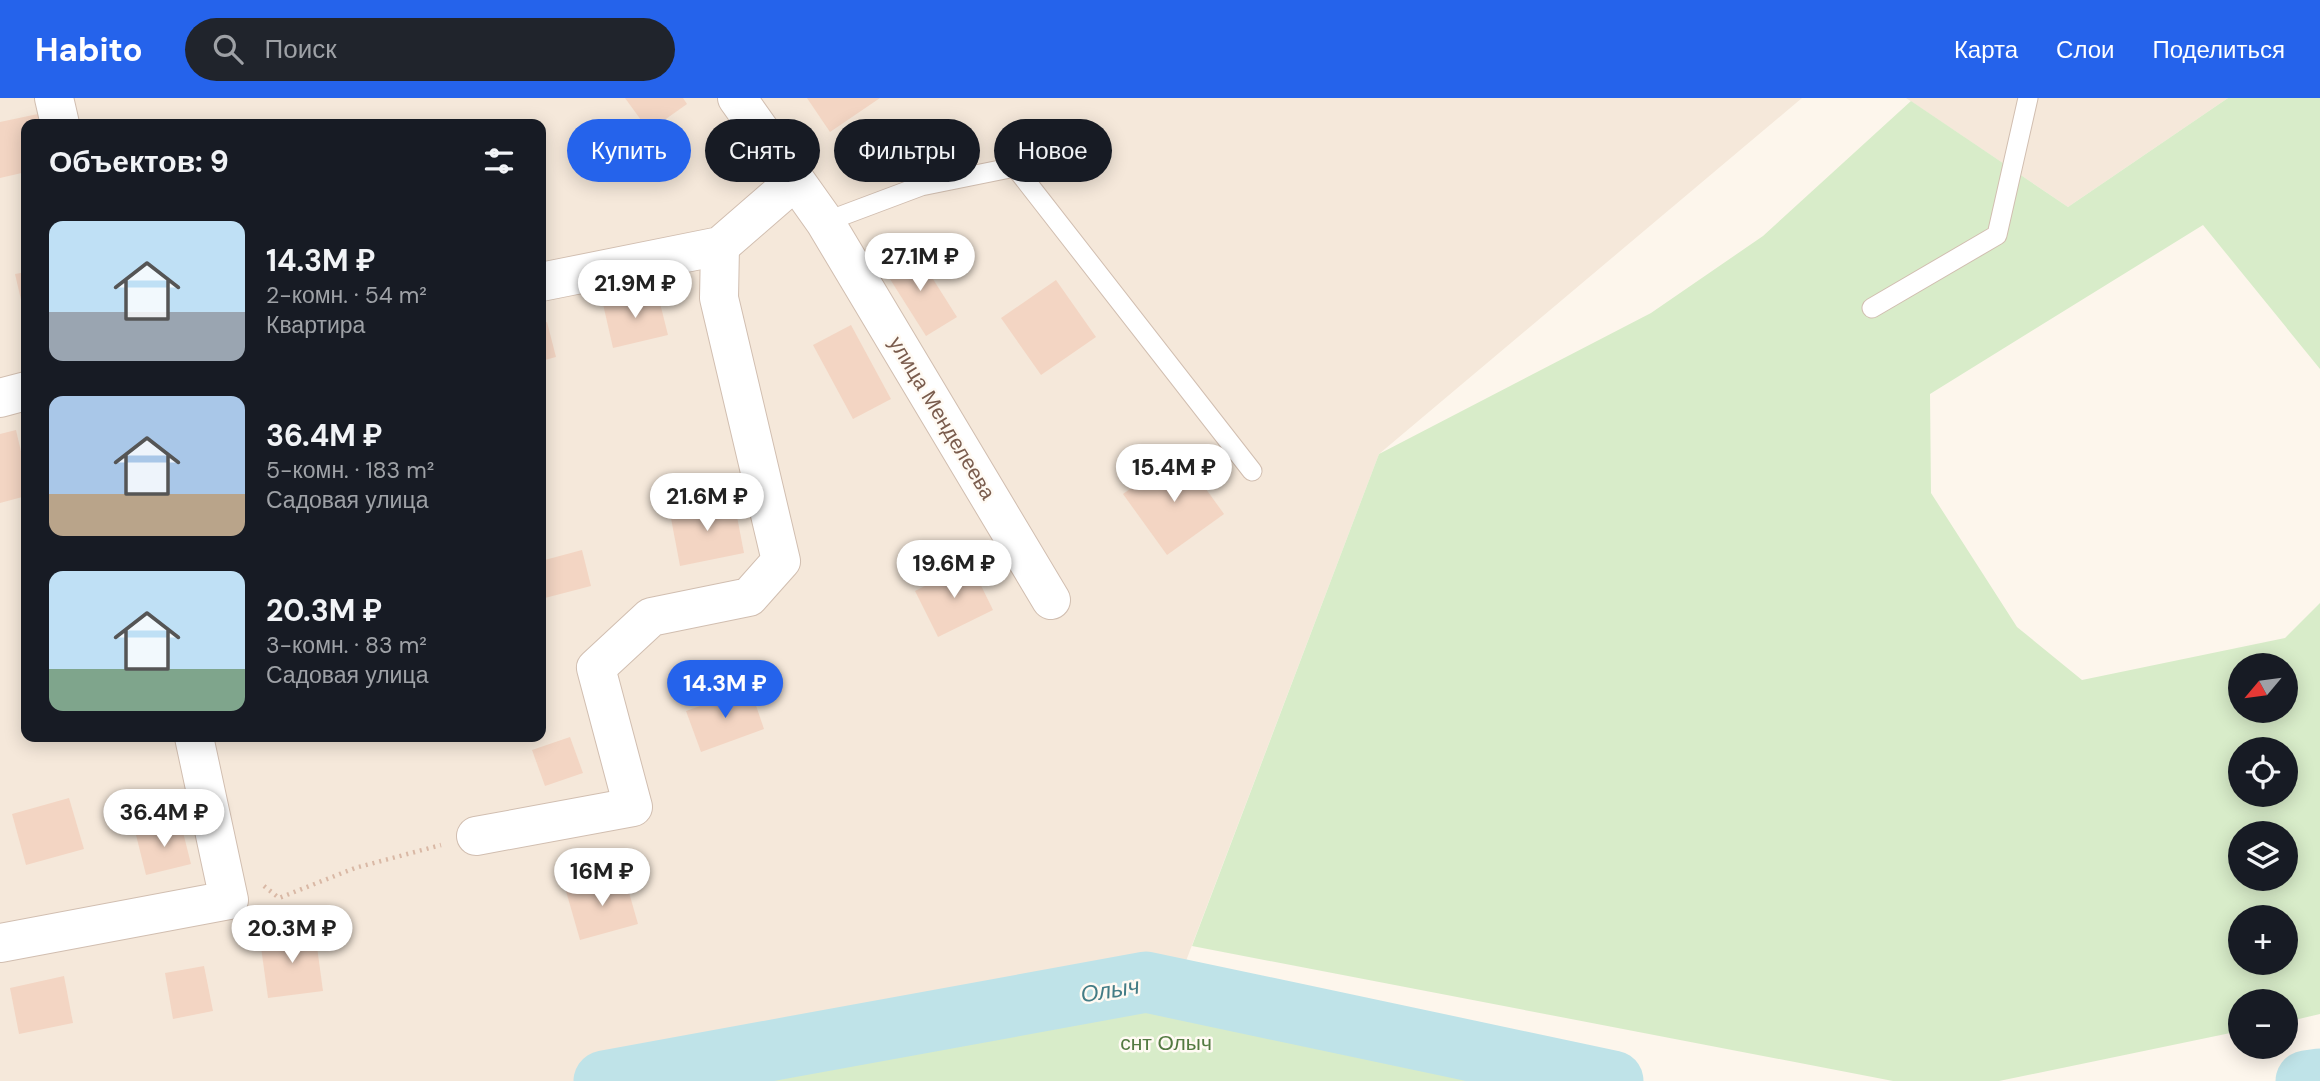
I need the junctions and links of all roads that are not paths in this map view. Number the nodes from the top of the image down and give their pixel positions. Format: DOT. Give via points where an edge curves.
graph roads {
  1 [pos="54,98"];
  2 [pos="737,98"];
  3 [pos="2028,98"];
  4 [pos="59,119"];
  5 [pos="752,119"];
  6 [pos="794,182"];
  7 [pos="796,182"];
  8 [pos="825,222"];
  9 [pos="720,246"];
  10 [pos="546,281"];
  11 [pos="1872,308"];
  12 [pos="21,392"];
  13 [pos="0,398"];
  14 [pos="1252,471"];
  15 [pos="1051,600"];
  16 [pos="195,742"];
  17 [pos="476,836"];
  18 [pos="0,943"];
  1 -- 4 [label="street"];
  2 -- 5 [label="street, улица Менделеева"];
  3 -- 11 [label="lane" via="1997,235"];
  6 -- 9 [label="street"];
  7 -- 8 [label="street, улица Менделеева"];
  8 -- 14 [label="lane" via="921,186 1016,167"];
  8 -- 15 [label="street, улица Менделеева"];
  9 -- 10 [label="street"];
  9 -- 17 [label="street" via="719,298 781,561 749,597 651,617 596,668 633,807"];
  12 -- 13 [label="street"];
  16 -- 18 [label="street" via="229,900"];
}
